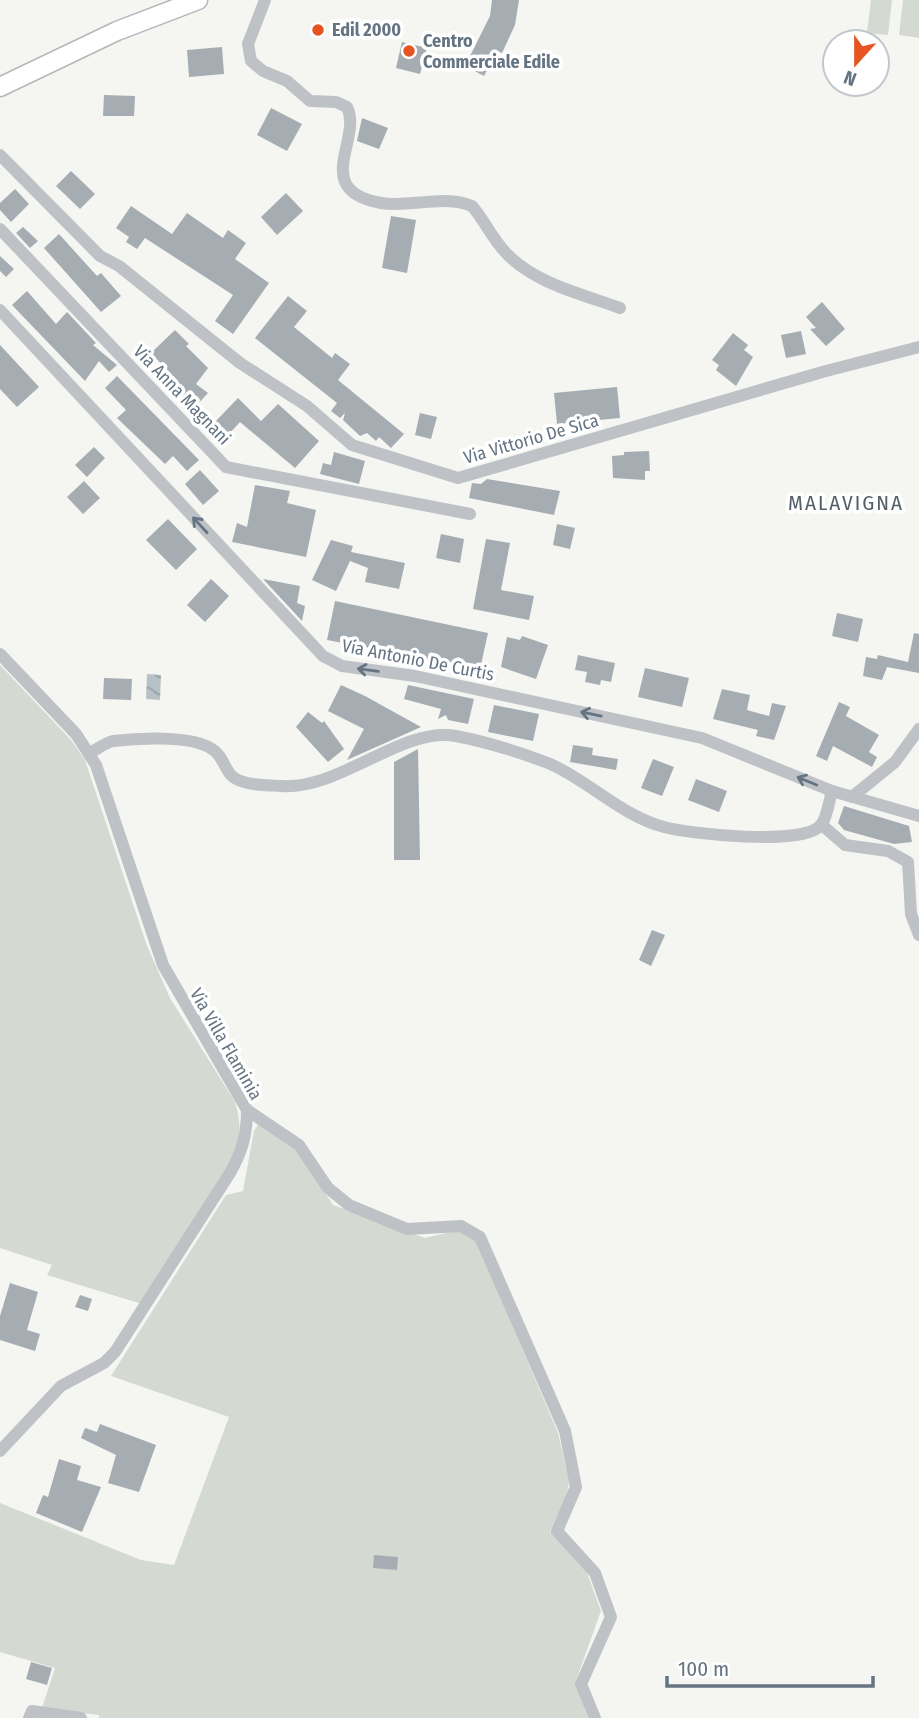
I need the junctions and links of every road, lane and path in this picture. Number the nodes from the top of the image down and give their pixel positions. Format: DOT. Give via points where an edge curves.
graph roads {
  1 [pos="198,0"];
  2 [pos="265,0"];
  3 [pos="0,87"];
  4 [pos="0,155"];
  5 [pos="0,229"];
  6 [pos="620,308"];
  7 [pos="0,310"];
  8 [pos="919,347"];
  9 [pos="470,514"];
  10 [pos="0,654"];
  11 [pos="919,729"];
  12 [pos="90,753"];
  13 [pos="832,791"];
  14 [pos="852,797"];
  15 [pos="919,816"];
  16 [pos="822,825"];
  17 [pos="919,935"];
  18 [pos="247,1110"];
  19 [pos="0,1451"];
  20 [pos="29,1718"];
  21 [pos="81,1718"];
  22 [pos="595,1718"];
  1 -- 3 [label="main road" via="117,31"];
  2 -- 6 [label="street" via="248,44 251,61 287,81 310,101 347,107 351,118 341,168 344,180 355,191 385,204 447,201 472,206 501,248 520,265 546,281"];
  4 -- 8 [label="street, Via Vittorio De Sica" via="100,256 119,266 240,363 307,406 352,445 458,478"];
  5 -- 9 [label="street, Via Anna Magnani" via="226,467"];
  13 -- 7 [label="street, Via Antonio De Curtis, one-way" via="702,738 415,676 342,666 323,656"];
  10 -- 12 [label="street, Via Villa Flaminia"];
  11 -- 14 [label="street" via="895,762"];
  12 -- 16 [label="street" via="111,741 191,740 215,750 241,782 284,787 339,775 415,740 455,736 550,764 663,827 798,836"];
  12 -- 18 [label="street, Via Villa Flaminia" via="163,965"];
  13 -- 14 [label="street, Via Antonio De Curtis"];
  13 -- 16 [label="street"];
  14 -- 15 [label="street, Via Antonio De Curtis"];
  16 -- 17 [label="street" via="845,845 888,851 908,862 911,914"];
  18 -- 19 [label="street, Via Villa Flaminia" via="240,1155 115,1352 61,1386"];
  18 -- 22 [label="street" via="299,1145 328,1188 349,1205 407,1229 461,1226 480,1237 565,1430 576,1487 557,1531 595,1573 611,1617 582,1684"];
  20 -- 21 [label="street" via="32,1711"];
}
